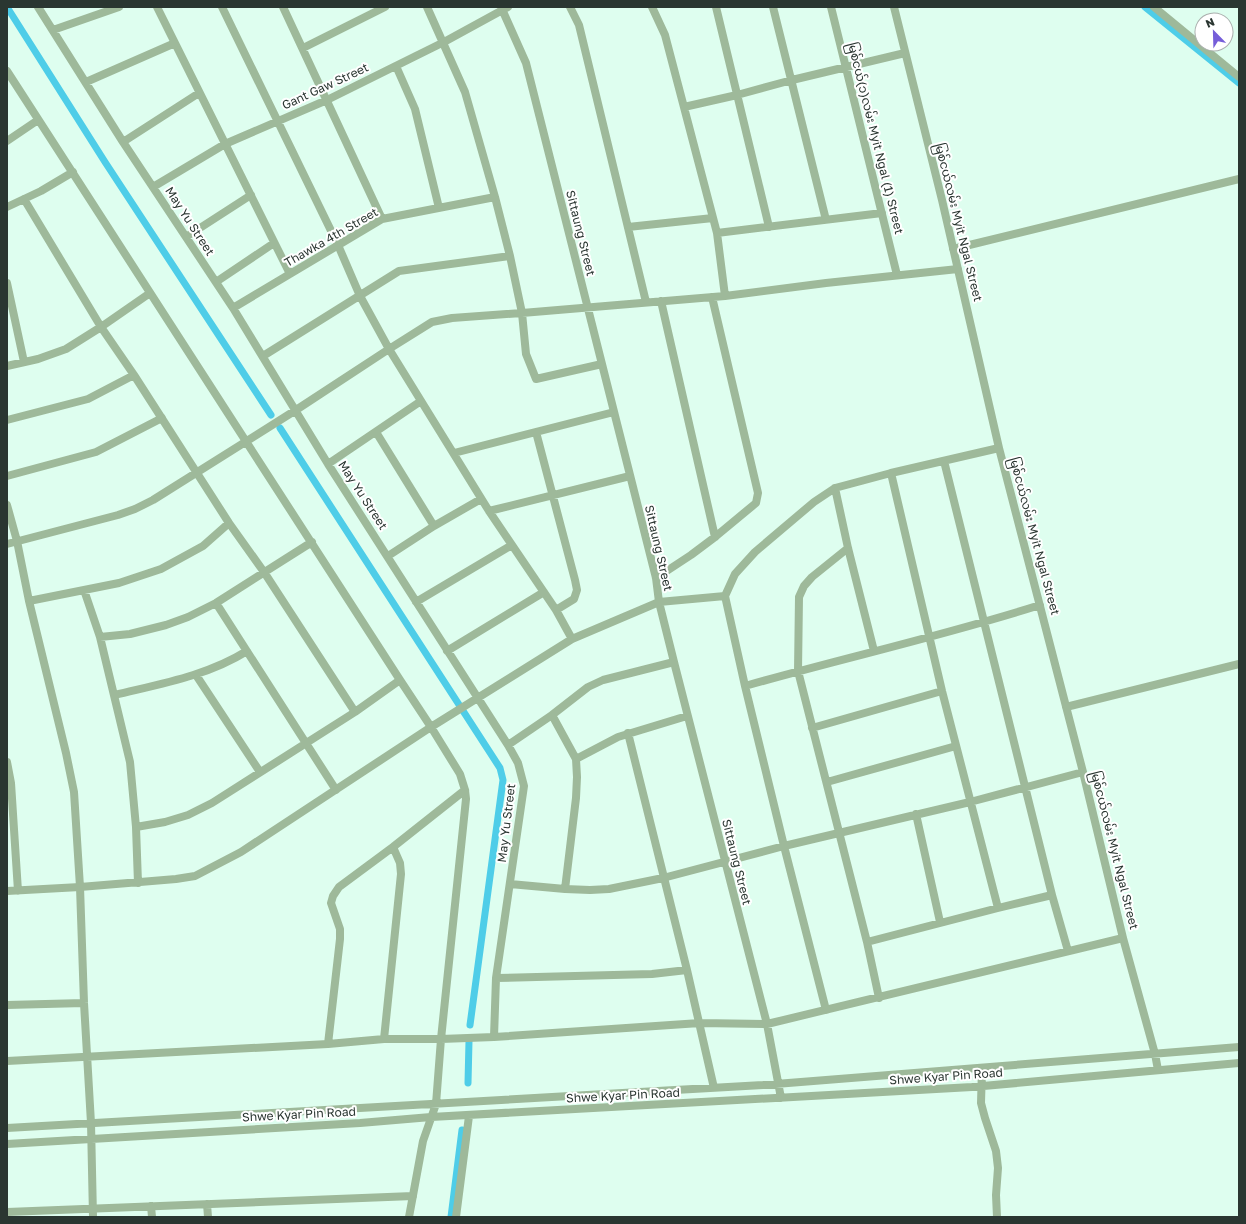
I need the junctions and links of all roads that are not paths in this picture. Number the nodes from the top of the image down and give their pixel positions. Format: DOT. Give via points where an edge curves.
graph roads {
  1 [pos="38,7"];
  2 [pos="119,7"];
  3 [pos="157,7"];
  4 [pos="222,7"];
  5 [pos="283,7"];
  6 [pos="385,7"];
  7 [pos="427,7"];
  8 [pos="570,7"];
  9 [pos="652,7"];
  10 [pos="716,7"];
  11 [pos="773,7"];
  12 [pos="831,7"];
  13 [pos="894,7"];
  14 [pos="1154,7"];
  15 [pos="504,8"];
  16 [pos="52,30"];
  17 [pos="444,42"];
  18 [pos="176,43"];
  19 [pos="303,48"];
  20 [pos="905,53"];
  21 [pos="396,66"];
  22 [pos="847,67"];
  23 [pos="7,71"];
  24 [pos="1239,77"];
  25 [pos="792,80"];
  26 [pos="86,82"];
  27 [pos="199,93"];
  28 [pos="737,95"];
  29 [pos="327,100"];
  30 [pos="684,107"];
  31 [pos="38,120"];
  32 [pos="278,121"];
  33 [pos="7,141"];
  34 [pos="123,142"];
  35 [pos="225,144"];
  36 [pos="72,172"];
  37 [pos="1239,180"];
  38 [pos="153,187"];
  39 [pos="250,195"];
  40 [pos="495,197"];
  41 [pos="24,199"];
  42 [pos="7,207"];
  43 [pos="439,208"];
  44 [pos="882,213"];
  45 [pos="713,218"];
  46 [pos="382,219"];
  47 [pos="826,220"];
  48 [pos="628,227"];
  49 [pos="769,228"];
  50 [pos="717,233"];
  51 [pos="186,237"];
  52 [pos="274,243"];
  53 [pos="338,245"];
  54 [pos="953,249"];
  55 [pos="510,256"];
  56 [pos="958,269"];
  57 [pos="290,274"];
  58 [pos="897,275"];
  59 [pos="216,282"];
  60 [pos="7,283"];
  61 [pos="150,293"];
  62 [pos="360,296"];
  63 [pos="725,296"];
  64 [pos="712,297"];
  65 [pos="660,301"];
  66 [pos="646,302"];
  67 [pos="588,307"];
  68 [pos="233,308"];
  69 [pos="522,313"];
  70 [pos="101,327"];
  71 [pos="388,349"];
  72 [pos="263,356"];
  73 [pos="24,362"];
  74 [pos="602,364"];
  75 [pos="7,366"];
  76 [pos="134,375"];
  77 [pos="421,401"];
  78 [pos="296,410"];
  79 [pos="614,412"];
  80 [pos="162,418"];
  81 [pos="7,420"];
  82 [pos="376,432"];
  83 [pos="536,432"];
  84 [pos="246,441"];
  85 [pos="999,448"];
  86 [pos="454,453"];
  87 [pos="944,461"];
  88 [pos="328,464"];
  89 [pos="196,472"];
  90 [pos="891,473"];
  91 [pos="7,476"];
  92 [pos="630,476"];
  93 [pos="835,488"];
  94 [pos="553,496"];
  95 [pos="481,499"];
  96 [pos="7,505"];
  97 [pos="489,511"];
  98 [pos="229,523"];
  99 [pos="434,526"];
  100 [pos="715,537"];
  101 [pos="17,541"];
  102 [pos="312,542"];
  103 [pos="7,544"];
  104 [pos="512,545"];
  105 [pos="848,548"];
  106 [pos="388,556"];
  107 [pos="264,572"];
  108 [pos="656,578"];
  109 [pos="84,590"];
  110 [pos="544,592"];
  111 [pos="725,596"];
  112 [pos="28,602"];
  113 [pos="416,602"];
  114 [pos="659,602"];
  115 [pos="216,603"];
  116 [pos="1040,605"];
  117 [pos="556,610"];
  118 [pos="984,623"];
  119 [pos="100,637"];
  120 [pos="930,637"];
  121 [pos="572,639"];
  122 [pos="247,651"];
  123 [pos="447,651"];
  124 [pos="874,651"];
  125 [pos="674,662"];
  126 [pos="1239,664"];
  127 [pos="798,671"];
  128 [pos="196,675"];
  129 [pos="400,680"];
  130 [pos="745,686"];
  131 [pos="942,691"];
  132 [pos="115,695"];
  133 [pos="479,698"];
  134 [pos="1066,707"];
  135 [pos="355,712"];
  136 [pos="552,715"];
  137 [pos="687,716"];
  138 [pos="431,727"];
  139 [pos="812,728"];
  140 [pos="628,733"];
  141 [pos="306,742"];
  142 [pos="508,745"];
  143 [pos="956,746"];
  144 [pos="576,759"];
  145 [pos="7,762"];
  146 [pos="260,772"];
  147 [pos="1083,772"];
  148 [pos="827,782"];
  149 [pos="1026,786"];
  150 [pos="336,790"];
  151 [pos="465,790"];
  152 [pos="970,802"];
  153 [pos="916,814"];
  154 [pos="136,828"];
  155 [pos="840,833"];
  156 [pos="784,846"];
  157 [pos="393,847"];
  158 [pos="724,861"];
  159 [pos="663,878"];
  160 [pos="138,882"];
  161 [pos="510,884"];
  162 [pos="80,887"];
  163 [pos="565,889"];
  164 [pos="7,891"];
  165 [pos="18,892"];
  166 [pos="1052,895"];
  167 [pos="998,908"];
  168 [pos="940,922"];
  169 [pos="1124,938"];
  170 [pos="867,942"];
  171 [pos="1068,951"];
  172 [pos="687,970"];
  173 [pos="496,978"];
  174 [pos="879,998"];
  175 [pos="84,1003"];
  176 [pos="7,1005"];
  177 [pos="826,1010"];
  178 [pos="700,1023"];
  179 [pos="766,1024"];
  180 [pos="494,1037"];
  181 [pos="384,1039"];
  182 [pos="441,1039"];
  183 [pos="328,1044"];
  184 [pos="1239,1048"];
  185 [pos="1155,1054"];
  186 [pos="86,1058"];
  187 [pos="7,1061"];
  188 [pos="1239,1063"];
  189 [pos="982,1068"];
  190 [pos="1158,1070"];
  191 [pos="779,1084"];
  192 [pos="981,1086"];
  193 [pos="714,1088"];
  194 [pos="781,1098"];
  195 [pos="436,1104"];
  196 [pos="469,1116"];
  197 [pos="431,1117"];
  198 [pos="91,1123"];
  199 [pos="7,1128"];
  200 [pos="92,1139"];
  201 [pos="7,1144"];
  202 [pos="413,1196"];
  203 [pos="207,1204"];
  204 [pos="151,1206"];
  205 [pos="93,1208"];
  206 [pos="11,1214"];
  207 [pos="93,1217"];
  208 [pos="152,1217"];
  209 [pos="208,1217"];
  210 [pos="409,1217"];
  211 [pos="456,1217"];
  212 [pos="997,1217"];
  1 -- 16 [label="street, May Yu Street"];
  2 -- 16 [label="street"];
  3 -- 18 [label="street"];
  4 -- 32 [label="street"];
  5 -- 19 [label="street"];
  6 -- 19 [label="street"];
  7 -- 17 [label="street"];
  8 -- 48 [label="street" via="579,25"];
  9 -- 30 [label="street" via="665,35"];
  10 -- 28 [label="street"];
  11 -- 25 [label="street"];
  12 -- 22 [label="street, မြစ်ငယ်(၁)လမ်း Myit Ngal (1) Street"];
  13 -- 20 [label="street, မြစ်ငယ်လမ်း Myit Ngal Street"];
  14 -- 24 [label="street"];
  15 -- 17 [label="street, Gant Gaw Street"];
  15 -- 67 [label="street, Sittaung Street" via="526,63"];
  16 -- 26 [label="street, May Yu Street"];
  17 -- 21 [label="street, Gant Gaw Street"];
  17 -- 40 [label="street" via="466,92"];
  18 -- 26 [label="street"];
  18 -- 27 [label="street"];
  19 -- 29 [label="street"];
  20 -- 22 [label="street"];
  20 -- 54 [label="street, မြစ်ငယ်လမ်း Myit Ngal Street"];
  21 -- 29 [label="street, Gant Gaw Street"];
  21 -- 43 [label="street" via="415,109"];
  22 -- 25 [label="street"];
  22 -- 44 [label="street, မြစ်ငယ်(၁)လမ်း Myit Ngal (1) Street"];
  23 -- 31 [label="street"];
  25 -- 28 [label="street"];
  25 -- 47 [label="street"];
  26 -- 34 [label="street, May Yu Street"];
  27 -- 34 [label="street"];
  27 -- 35 [label="street"];
  28 -- 30 [label="street"];
  28 -- 49 [label="street"];
  29 -- 32 [label="street, Gant Gaw Street"];
  29 -- 46 [label="street"];
  30 -- 45 [label="street"];
  31 -- 33 [label="street"];
  31 -- 36 [label="street"];
  32 -- 35 [label="street, Gant Gaw Street"];
  32 -- 53 [label="street"];
  34 -- 38 [label="street, May Yu Street"];
  35 -- 38 [label="street, Gant Gaw Street"];
  35 -- 39 [label="street"];
  36 -- 41 [label="street"];
  36 -- 61 [label="street"];
  37 -- 54 [label="street"];
  38 -- 51 [label="street, May Yu Street"];
  39 -- 51 [label="street"];
  39 -- 52 [label="street"];
  40 -- 43 [label="street, Thawka 4th Street"];
  40 -- 55 [label="street"];
  41 -- 42 [label="street"];
  41 -- 70 [label="street"];
  43 -- 46 [label="street, Thawka 4th Street"];
  44 -- 47 [label="street"];
  44 -- 58 [label="street, မြစ်ငယ်(၁)လမ်း Myit Ngal (1) Street"];
  45 -- 48 [label="street"];
  45 -- 50 [label="street"];
  46 -- 53 [label="street, Thawka 4th Street"];
  47 -- 49 [label="street"];
  48 -- 66 [label="street"];
  49 -- 50 [label="street"];
  50 -- 63 [label="street"];
  51 -- 59 [label="street, May Yu Street"];
  52 -- 57 [label="street"];
  52 -- 59 [label="street"];
  53 -- 57 [label="street, Thawka 4th Street"];
  53 -- 62 [label="street"];
  54 -- 56 [label="street, မြစ်ငယ်လမ်း Myit Ngal Street"];
  55 -- 62 [label="street" via="398,272"];
  55 -- 69 [label="street"];
  56 -- 58 [label="street"];
  56 -- 85 [label="street, မြစ်ငယ်လမ်း Myit Ngal Street"];
  57 -- 68 [label="street, Thawka 4th Street"];
  58 -- 63 [label="street"];
  59 -- 68 [label="street, May Yu Street"];
  60 -- 73 [label="street"];
  61 -- 70 [label="street"];
  61 -- 84 [label="street"];
  62 -- 71 [label="street"];
  62 -- 72 [label="street"];
  63 -- 64 [label="street"];
  64 -- 65 [label="street"];
  64 -- 100 [label="street" via="758,493 756,503"];
  65 -- 66 [label="street"];
  65 -- 100 [label="street"];
  66 -- 67 [label="street"];
  67 -- 69 [label="street"];
  67 -- 74 [label="street, Sittaung Street"];
  68 -- 72 [label="street, May Yu Street"];
  69 -- 71 [label="street" via="432,322"];
  69 -- 74 [label="street" via="526,354 536,379"];
  70 -- 73 [label="street" via="66,349"];
  70 -- 76 [label="street"];
  71 -- 77 [label="street"];
  71 -- 78 [label="street"];
  72 -- 78 [label="street, May Yu Street"];
  73 -- 75 [label="street"];
  74 -- 79 [label="street, Sittaung Street"];
  76 -- 80 [label="street"];
  76 -- 81 [label="street" via="88,399"];
  77 -- 82 [label="street"];
  77 -- 86 [label="street"];
  78 -- 84 [label="street"];
  78 -- 88 [label="street, May Yu Street"];
  79 -- 83 [label="street"];
  79 -- 92 [label="street, Sittaung Street"];
  80 -- 89 [label="street"];
  80 -- 91 [label="street" via="96,452"];
  82 -- 88 [label="street"];
  82 -- 99 [label="street"];
  83 -- 86 [label="street"];
  83 -- 94 [label="street"];
  84 -- 89 [label="street"];
  84 -- 102 [label="street"];
  85 -- 87 [label="street"];
  85 -- 116 [label="street, မြစ်ငယ်လမ်း Myit Ngal Street"];
  86 -- 95 [label="street"];
  87 -- 90 [label="street"];
  87 -- 118 [label="street"];
  88 -- 106 [label="street, May Yu Street"];
  89 -- 98 [label="street"];
  89 -- 101 [label="street" via="135,509"];
  90 -- 93 [label="street"];
  90 -- 120 [label="street"];
  92 -- 94 [label="street"];
  92 -- 108 [label="street, Sittaung Street"];
  93 -- 105 [label="street"];
  93 -- 111 [label="street" via="814,502 755,552 735,574"];
  94 -- 97 [label="street"];
  94 -- 117 [label="street" via="576,590 574,599"];
  95 -- 97 [label="street"];
  95 -- 99 [label="street"];
  96 -- 101 [label="street"];
  97 -- 104 [label="street"];
  98 -- 107 [label="street"];
  98 -- 109 [label="street" via="204,546 161,568 119,583"];
  99 -- 106 [label="street"];
  100 -- 108 [label="street"];
  101 -- 103 [label="street"];
  101 -- 112 [label="street"];
  102 -- 107 [label="street"];
  102 -- 129 [label="street"];
  104 -- 110 [label="street"];
  104 -- 113 [label="street"];
  105 -- 124 [label="street"];
  105 -- 127 [label="street" via="812,577 799,597"];
  106 -- 113 [label="street, May Yu Street"];
  107 -- 115 [label="street"];
  107 -- 135 [label="street"];
  108 -- 114 [label="street, Sittaung Street"];
  109 -- 112 [label="street"];
  109 -- 119 [label="street"];
  110 -- 117 [label="street"];
  110 -- 123 [label="street"];
  111 -- 114 [label="street"];
  111 -- 130 [label="street"];
  112 -- 162 [label="street" via="73,786"];
  113 -- 123 [label="street, May Yu Street"];
  114 -- 121 [label="street"];
  114 -- 125 [label="street, Sittaung Street"];
  115 -- 119 [label="street" via="166,625 130,634"];
  115 -- 122 [label="street"];
  116 -- 118 [label="street"];
  116 -- 134 [label="street, မြစ်ငယ်လမ်း Myit Ngal Street"];
  117 -- 121 [label="street"];
  118 -- 120 [label="street"];
  118 -- 149 [label="street"];
  119 -- 132 [label="street"];
  120 -- 124 [label="street"];
  120 -- 131 [label="street"];
  121 -- 133 [label="street"];
  122 -- 128 [label="street" via="230,662"];
  122 -- 141 [label="street"];
  123 -- 133 [label="street, May Yu Street"];
  124 -- 127 [label="street"];
  125 -- 136 [label="street" via="603,680 588,687"];
  125 -- 137 [label="street, Sittaung Street"];
  126 -- 134 [label="street"];
  127 -- 130 [label="street"];
  127 -- 139 [label="street"];
  128 -- 132 [label="street"];
  128 -- 146 [label="street"];
  129 -- 135 [label="street"];
  129 -- 138 [label="street"];
  130 -- 156 [label="street"];
  131 -- 139 [label="street"];
  131 -- 143 [label="street"];
  132 -- 154 [label="street" via="130,762"];
  133 -- 138 [label="street"];
  133 -- 142 [label="street, May Yu Street"];
  134 -- 147 [label="street, မြစ်ငယ်လမ်း Myit Ngal Street"];
  135 -- 141 [label="street"];
  136 -- 142 [label="street"];
  136 -- 144 [label="street"];
  137 -- 140 [label="street"];
  137 -- 158 [label="street, Sittaung Street"];
  138 -- 150 [label="street"];
  138 -- 151 [label="street" via="460,774"];
  139 -- 148 [label="street"];
  140 -- 144 [label="street"];
  140 -- 159 [label="street"];
  141 -- 146 [label="street"];
  141 -- 150 [label="street"];
  142 -- 161 [label="street, May Yu Street" via="518,763 524,786"];
  143 -- 148 [label="street"];
  143 -- 152 [label="street"];
  144 -- 163 [label="street" via="576,798"];
  145 -- 165 [label="street" via="15,825"];
  146 -- 154 [label="street" via="212,803 188,815"];
  147 -- 149 [label="street"];
  147 -- 169 [label="street, မြစ်ငယ်လမ်း Myit Ngal Street"];
  148 -- 155 [label="street"];
  149 -- 152 [label="street"];
  149 -- 166 [label="street"];
  150 -- 160 [label="street" via="241,852 195,876"];
  151 -- 157 [label="street"];
  151 -- 182 [label="street"];
  152 -- 153 [label="street"];
  152 -- 167 [label="street"];
  153 -- 155 [label="street"];
  153 -- 168 [label="street"];
  154 -- 160 [label="street"];
  155 -- 156 [label="street"];
  155 -- 170 [label="street"];
  156 -- 158 [label="street"];
  156 -- 177 [label="street"];
  157 -- 181 [label="street" via="400,863 401,874"];
  157 -- 183 [label="street" via="339,887 333,896 331,903 340,929 340,939"];
  158 -- 159 [label="street"];
  158 -- 179 [label="street, Sittaung Street"];
  159 -- 163 [label="street" via="609,889"];
  159 -- 172 [label="street"];
  160 -- 162 [label="street"];
  161 -- 163 [label="street"];
  161 -- 173 [label="street, May Yu Street"];
  162 -- 165 [label="street"];
  162 -- 175 [label="street"];
  164 -- 165 [label="street"];
  166 -- 167 [label="street"];
  166 -- 171 [label="street"];
  167 -- 168 [label="street"];
  168 -- 170 [label="street"];
  169 -- 171 [label="street"];
  169 -- 185 [label="street, မြစ်ငယ်လမ်း Myit Ngal Street"];
  170 -- 174 [label="street"];
  171 -- 174 [label="street"];
  172 -- 173 [label="street" via="652,974"];
  172 -- 178 [label="street"];
  173 -- 180 [label="street, May Yu Street"];
  174 -- 177 [label="street"];
  175 -- 176 [label="street"];
  175 -- 186 [label="street"];
  177 -- 179 [label="street"];
  178 -- 179 [label="street"];
  178 -- 180 [label="street"];
  178 -- 193 [label="street"];
  179 -- 191 [label="street, Sittaung Street"];
  180 -- 182 [label="street"];
  181 -- 182 [label="street"];
  181 -- 183 [label="street"];
  182 -- 195 [label="street"];
  183 -- 186 [label="street"];
  184 -- 185 [label="street, Shwe Kyar Pin Road"];
  185 -- 189 [label="street, Shwe Kyar Pin Road"];
  185 -- 190 [label="street, မြစ်ငယ်လမ်း Myit Ngal Street"];
  186 -- 187 [label="street"];
  186 -- 198 [label="street"];
  188 -- 190 [label="street, Shwe Kyar Pin Road"];
  189 -- 191 [label="street, Shwe Kyar Pin Road"];
  189 -- 192 [label="street"];
  190 -- 192 [label="street, Shwe Kyar Pin Road"];
  191 -- 193 [label="street, Shwe Kyar Pin Road"];
  191 -- 194 [label="street, Sittaung Street"];
  192 -- 194 [label="street, Shwe Kyar Pin Road"];
  192 -- 212 [label="street" via="985,1118 996,1151"];
  193 -- 195 [label="street, Shwe Kyar Pin Road"];
  194 -- 196 [label="street, Shwe Kyar Pin Road"];
  195 -- 197 [label="street"];
  195 -- 198 [label="street, Shwe Kyar Pin Road"];
  196 -- 197 [label="street, Shwe Kyar Pin Road"];
  196 -- 211 [label="street"];
  197 -- 200 [label="street, Shwe Kyar Pin Road"];
  197 -- 202 [label="street" via="422,1146"];
  198 -- 199 [label="street, Shwe Kyar Pin Road"];
  198 -- 200 [label="street"];
  200 -- 201 [label="street, Shwe Kyar Pin Road"];
  200 -- 205 [label="street"];
  202 -- 203 [label="street"];
  202 -- 210 [label="street"];
  203 -- 204 [label="street"];
  203 -- 209 [label="street"];
  204 -- 205 [label="street"];
  204 -- 208 [label="street"];
  205 -- 206 [label="street"];
  205 -- 207 [label="street"];
}
